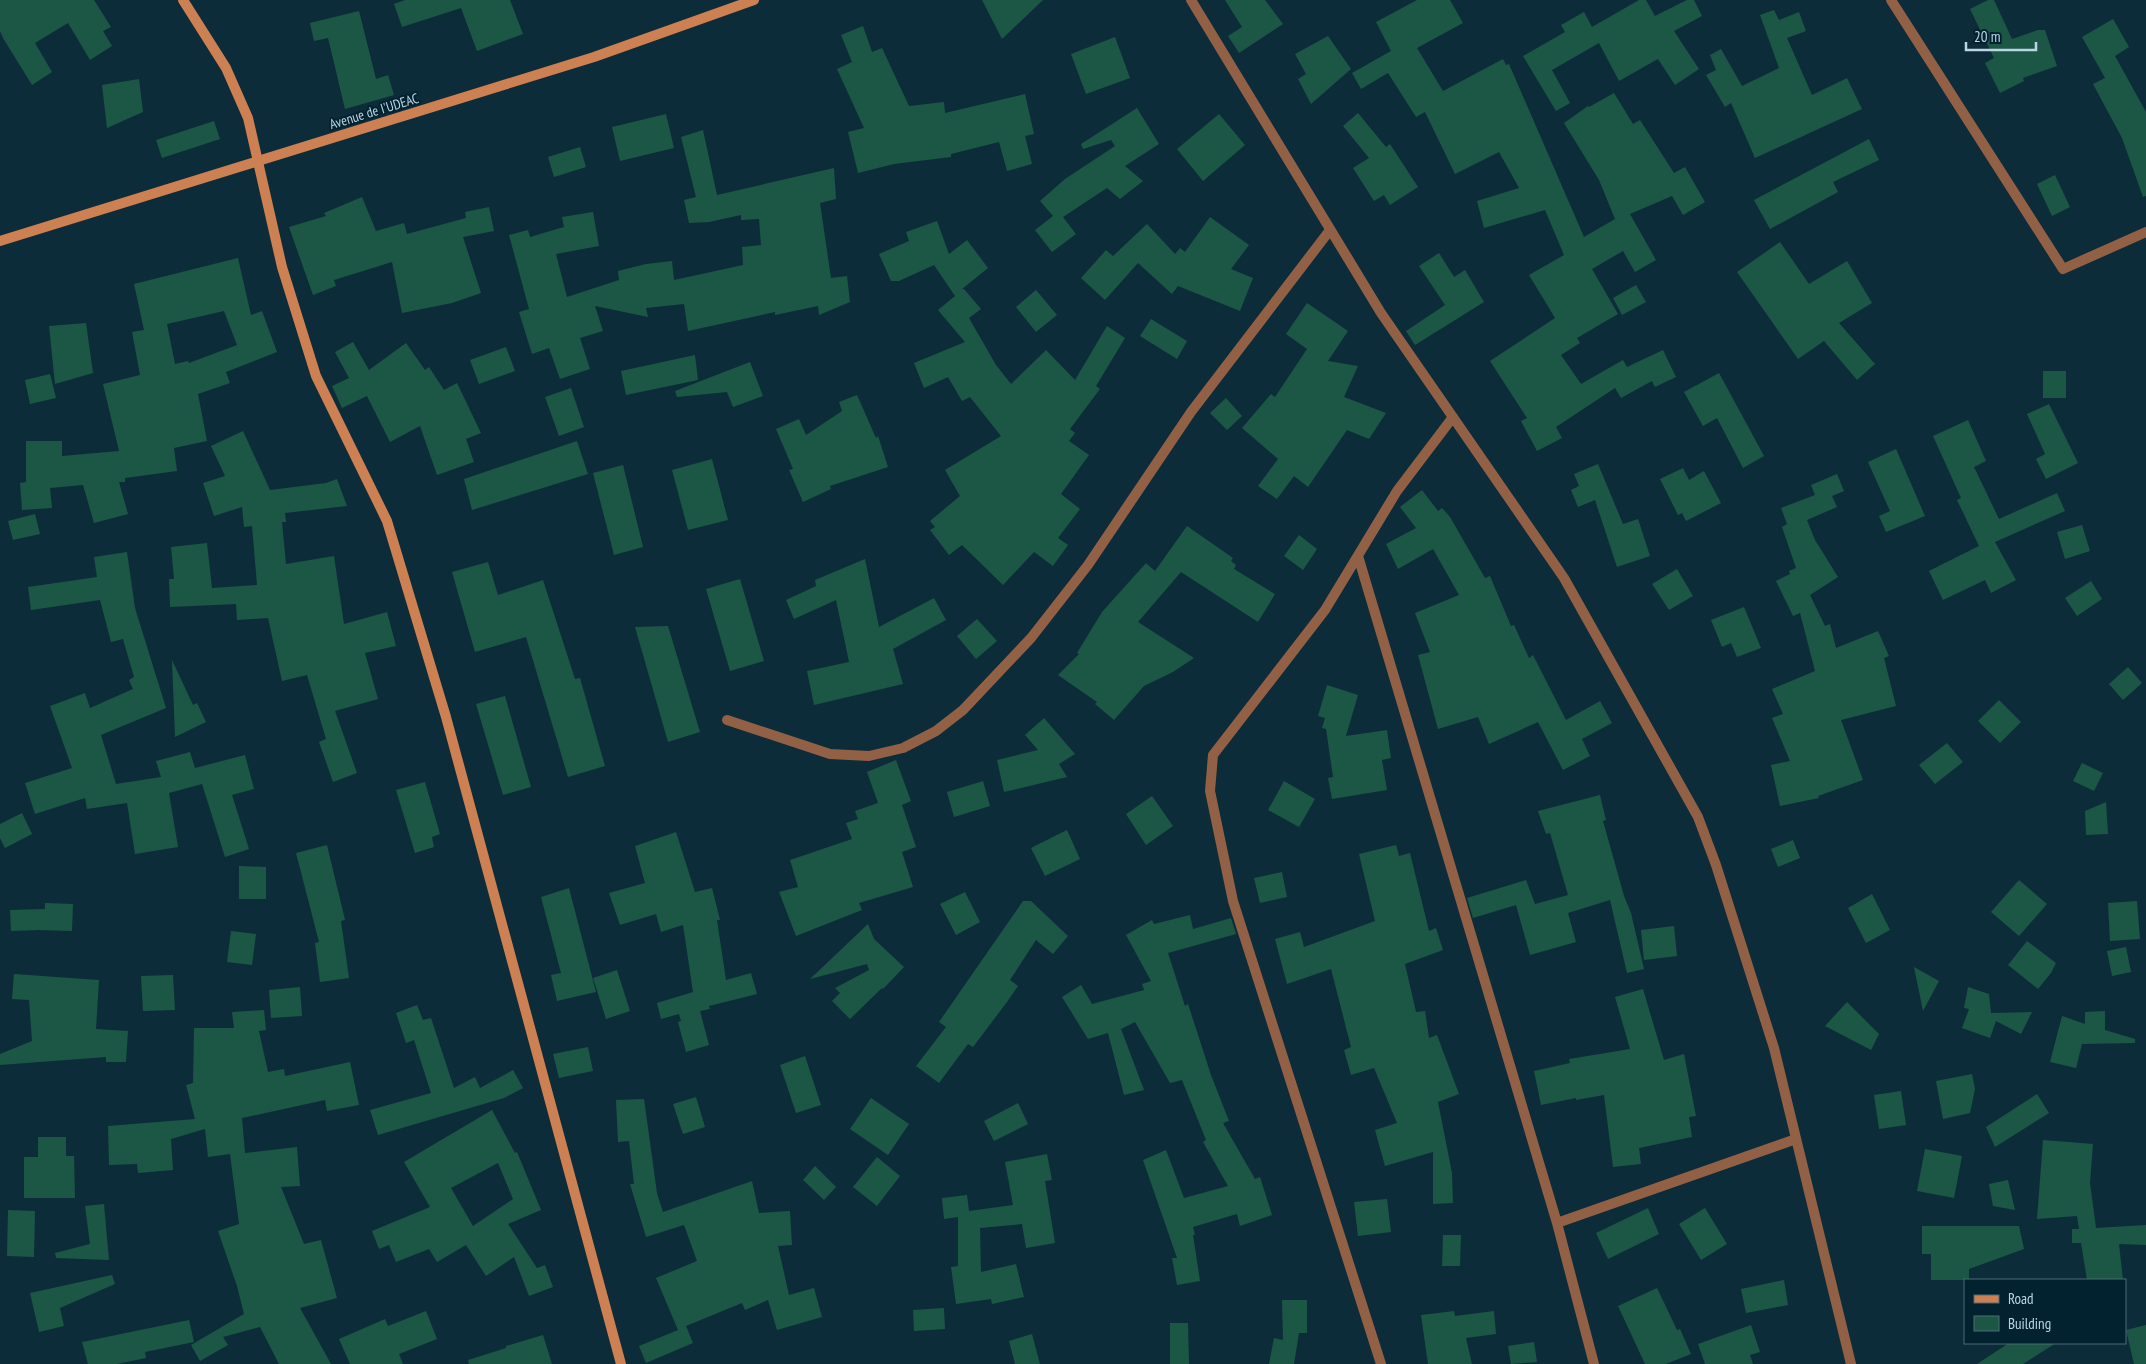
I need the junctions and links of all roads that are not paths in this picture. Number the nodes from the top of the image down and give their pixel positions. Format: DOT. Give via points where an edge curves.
graph roads {
  1 [pos="183,0"];
  2 [pos="754,0"];
  3 [pos="1191,0"];
  4 [pos="1891,0"];
  5 [pos="259,161"];
  6 [pos="1330,230"];
  7 [pos="2146,232"];
  8 [pos="0,241"];
  9 [pos="1453,417"];
  10 [pos="1358,556"];
  11 [pos="727,720"];
  12 [pos="1796,1139"];
  13 [pos="1557,1223"];
  14 [pos="621,1364"];
  15 [pos="1381,1364"];
  16 [pos="1594,1364"];
  17 [pos="1851,1364"];
  1 -- 5 [label="street" via="226,68 248,118"];
  2 -- 5 [label="street, Avenue de I'UDEAC" via="594,57"];
  3 -- 6 [label="street"];
  4 -- 7 [label="street" via="2063,269"];
  5 -- 8 [label="street, Avenue de I'UDEAC"];
  5 -- 14 [label="street" via="282,267 316,376 387,521 446,717"];
  6 -- 9 [label="street" via="1381,313"];
  6 -- 11 [label="street" via="1191,412 1088,565 1031,638 962,710 936,731 903,748 869,756 830,754"];
  9 -- 10 [label="street" via="1397,491"];
  9 -- 12 [label="street" via="1564,578 1698,817 1771,1038"];
  10 -- 13 [label="street"];
  10 -- 15 [label="street" via="1325,610 1213,755 1210,791 1233,901"];
  12 -- 13 [label="street"];
  12 -- 17 [label="street"];
  13 -- 16 [label="street"];
}
